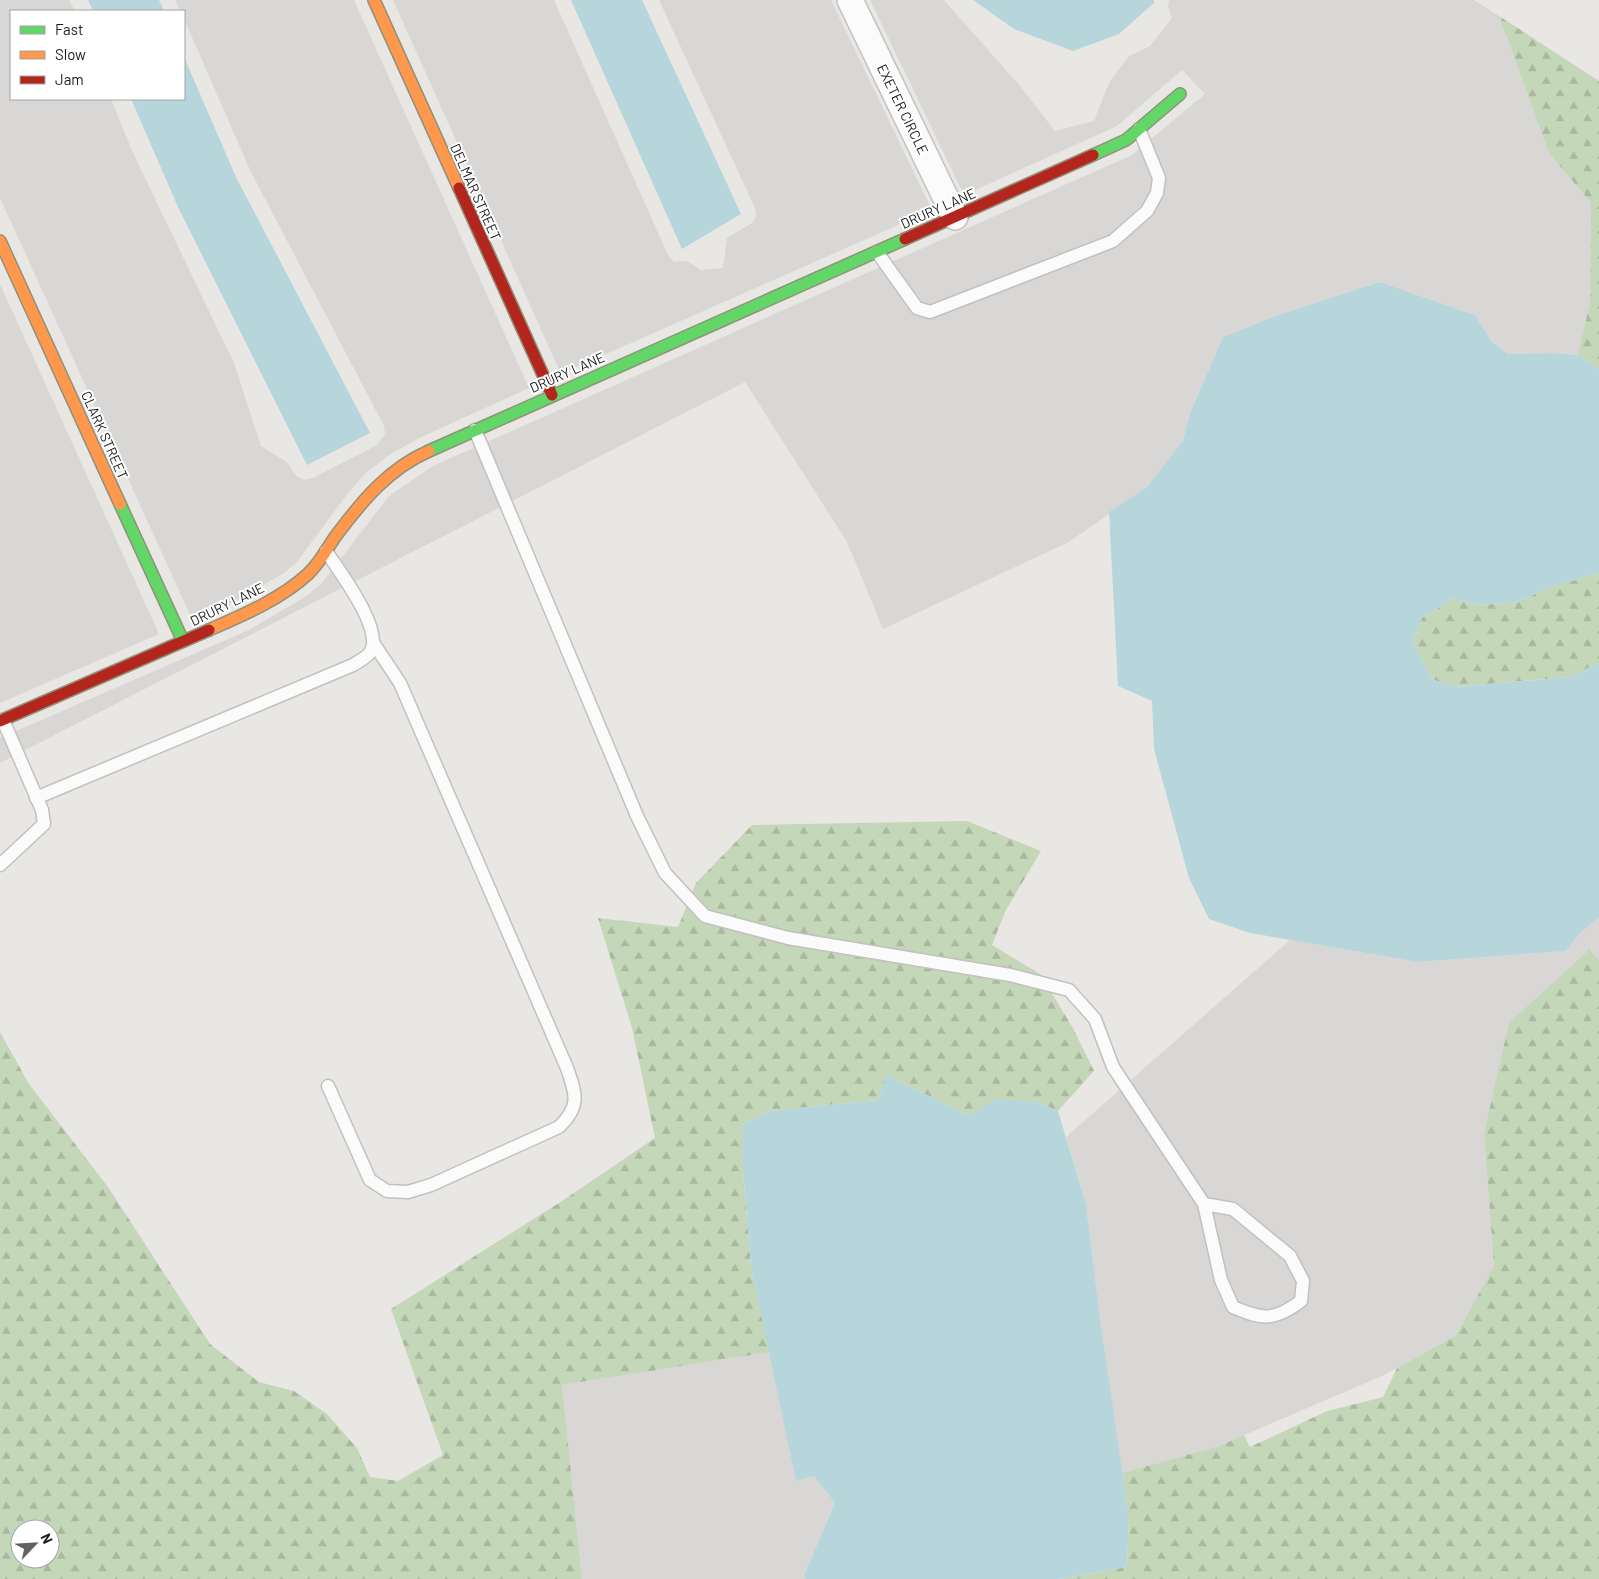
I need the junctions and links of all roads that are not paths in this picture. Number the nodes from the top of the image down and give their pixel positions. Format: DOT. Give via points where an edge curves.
graph roads {
  1 [pos="374,0"];
  2 [pos="850,0"];
  3 [pos="1180,94"];
  4 [pos="1139,129"];
  5 [pos="955,217"];
  6 [pos="0,241"];
  7 [pos="876,252"];
  8 [pos="552,395"];
  9 [pos="475,430"];
  10 [pos="326,551"];
  11 [pos="183,642"];
  12 [pos="374,644"];
  13 [pos="2,720"];
  14 [pos="36,798"];
  15 [pos="0,865"];
  16 [pos="328,1086"];
  17 [pos="1204,1204"];
  1 -- 8 [label="street, DELMAR STREET"];
  2 -- 5 [label="street, EXETER CIRCLE"];
  3 -- 4 [label="street, DRURY LANE"];
  4 -- 5 [label="street, DRURY LANE" via="1126,140"];
  4 -- 7 [label="lane" via="1159,178 1157,193 1147,211 1113,241 930,312 917,308"];
  5 -- 7 [label="street, DRURY LANE"];
  6 -- 11 [label="street, CLARK STREET"];
  7 -- 8 [label="street, DRURY LANE"];
  8 -- 9 [label="street, DRURY LANE"];
  9 -- 10 [label="street, DRURY LANE" via="397,469 362,502"];
  9 -- 17 [label="lane" via="637,816 665,873 706,916 788,938 1010,975 1069,990 1095,1019 1113,1067"];
  10 -- 11 [label="street, DRURY LANE" via="294,586"];
  10 -- 12 [label="lane" via="370,622"];
  11 -- 13 [label="street, DRURY LANE"];
  12 -- 14 [label="lane" via="370,653 353,665"];
  12 -- 16 [label="lane" via="400,683 576,1094 570,1116 559,1127 431,1185 408,1192 386,1191 370,1180"];
  13 -- 14 [label="lane"];
  14 -- 15 [label="lane" via="44,824"];
  17 -- 17 [label="lane" via="1233,1209 1290,1256 1303,1281 1301,1301 1284,1313 1257,1318 1233,1307 1221,1280"];
}
